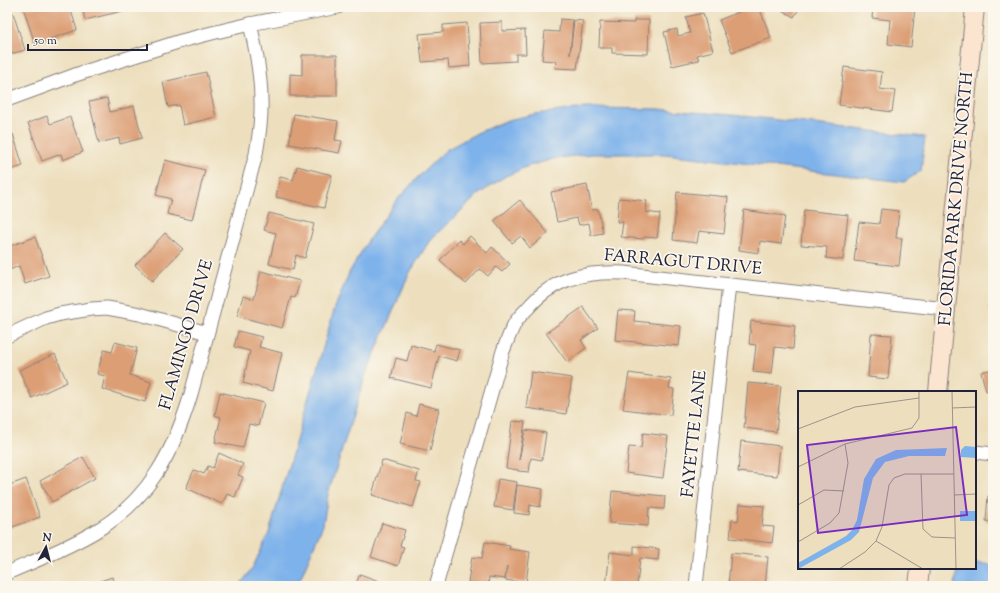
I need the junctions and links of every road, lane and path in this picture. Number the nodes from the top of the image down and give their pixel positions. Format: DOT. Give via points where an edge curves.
graph roads {
  1 [pos="338,7"];
  2 [pos="975,7"];
  3 [pos="250,24"];
  4 [pos="7,100"];
  5 [pos="729,285"];
  6 [pos="946,309"];
  7 [pos="207,333"];
  8 [pos="7,336"];
  9 [pos="938,391"];
  10 [pos="976,452"];
  11 [pos="993,454"];
  12 [pos="920,569"];
  13 [pos="7,573"];
  14 [pos="436,586"];
  15 [pos="696,586"];
  16 [pos="918,586"];
  1 -- 3 [label="street"];
  2 -- 6 [label="street, FLORIDA PARK DRIVE NORTH"];
  3 -- 4 [label="street" via="150,50"];
  3 -- 7 [label="street, FLAMINGO DRIVE" via="261,86 260,134"];
  5 -- 6 [label="street, FARRAGUT DRIVE"];
  5 -- 14 [label="street, FARRAGUT DRIVE" via="624,273 595,273 560,283 532,302 516,322 503,351"];
  5 -- 15 [label="street, FAYETTE LANE"];
  6 -- 9 [label="street, FLORIDA PARK DRIVE NORTH"];
  7 -- 8 [label="street" via="140,314 107,308 60,314"];
  7 -- 13 [label="street, FLAMINGO DRIVE" via="180,427 172,447 148,486 114,520 97,531"];
  10 -- 11 [label="street"];
  12 -- 16 [label="street"];
}
